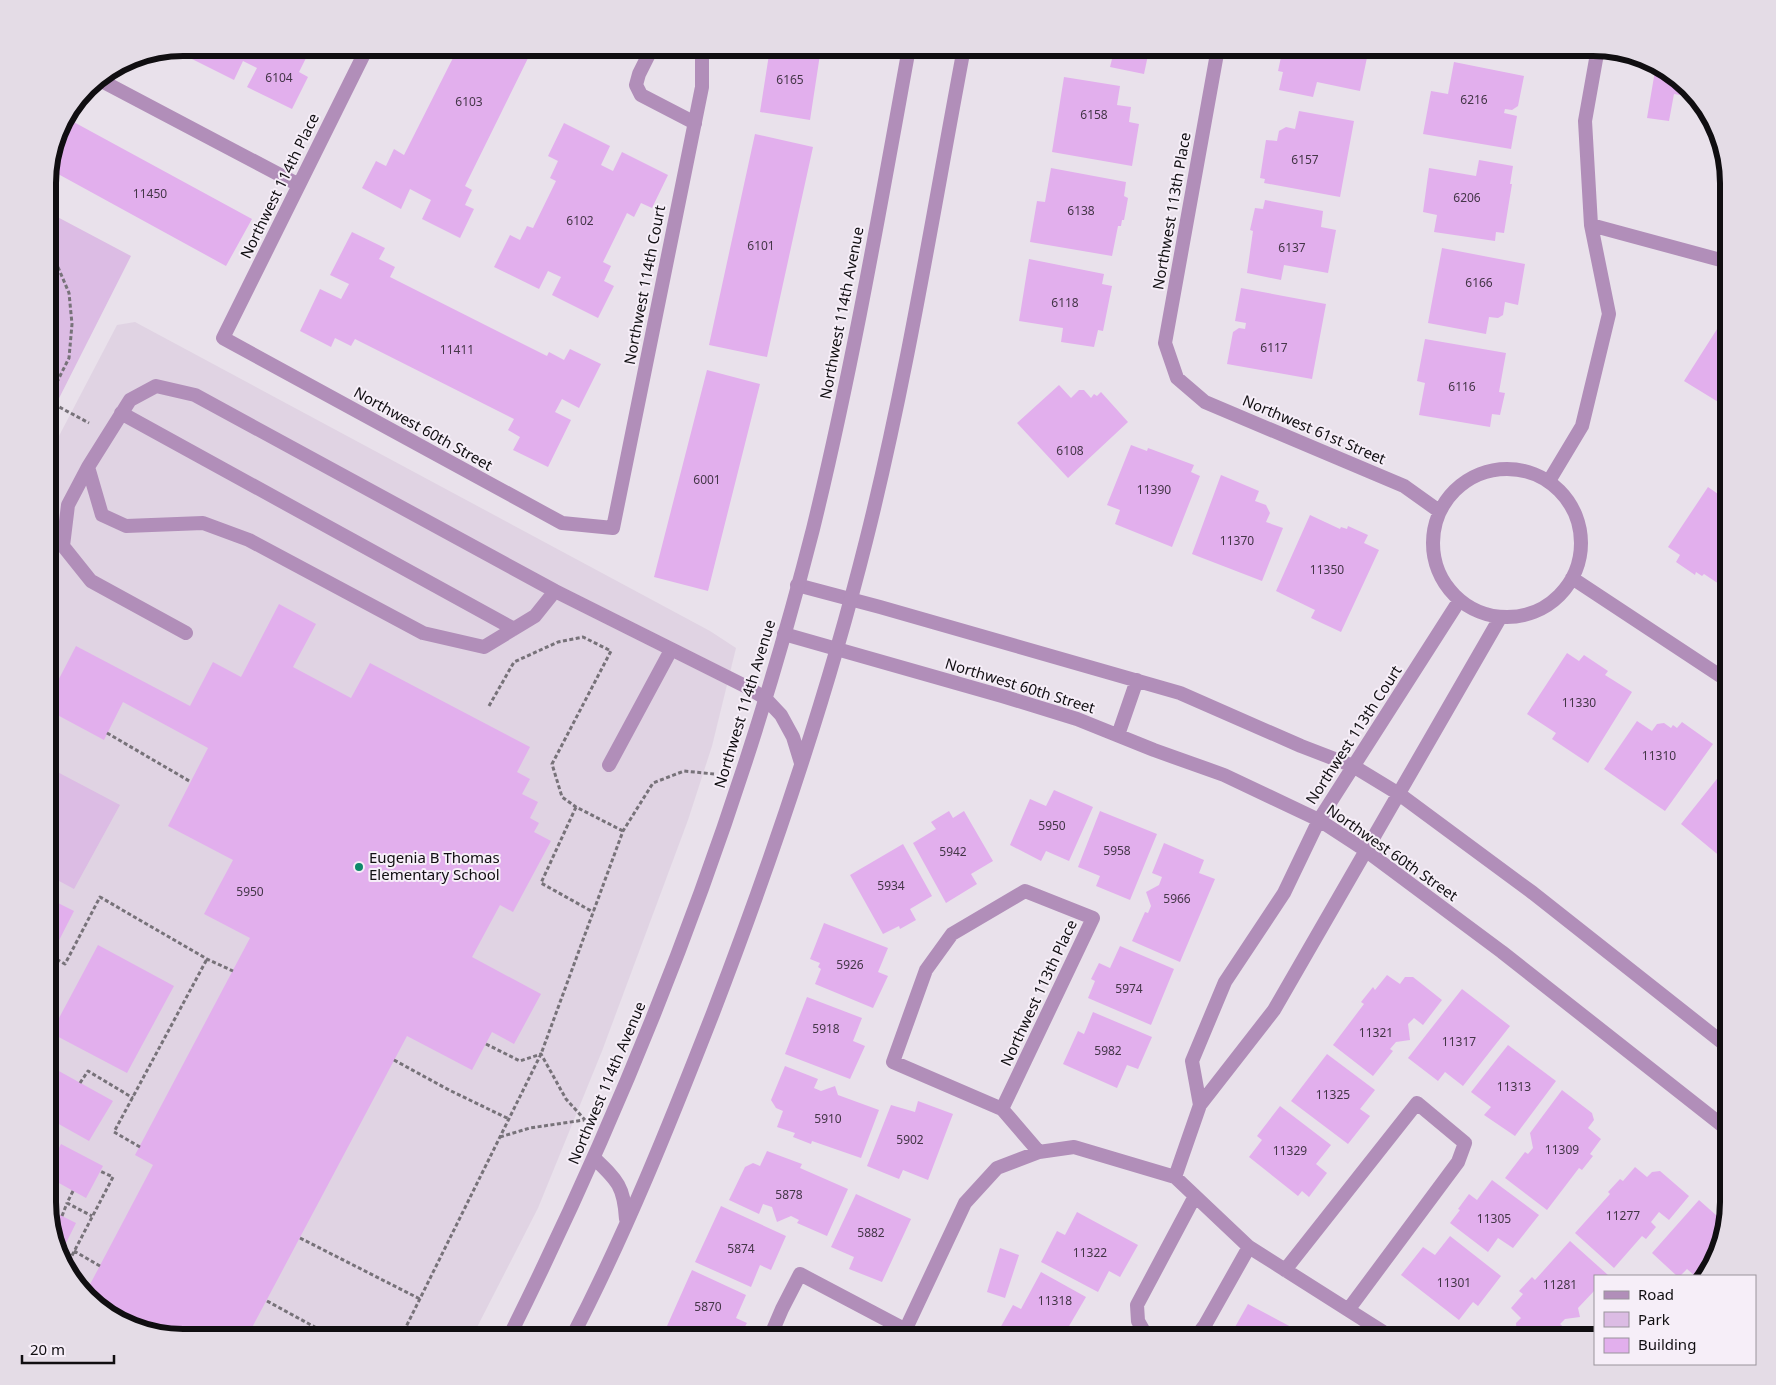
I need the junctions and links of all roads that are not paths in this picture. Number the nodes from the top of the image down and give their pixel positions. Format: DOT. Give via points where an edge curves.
graph roads {
  1 [pos="363,56"];
  2 [pos="648,56"];
  3 [pos="702,56"];
  4 [pos="908,56"];
  5 [pos="963,56"];
  6 [pos="1217,56"];
  7 [pos="1597,56"];
  8 [pos="106,83"];
  9 [pos="695,123"];
  10 [pos="299,185"];
  11 [pos="1591,225"];
  12 [pos="1720,260"];
  13 [pos="223,338"];
  14 [pos="1177,378"];
  15 [pos="121,414"];
  16 [pos="88,467"];
  17 [pos="1549,481"];
  18 [pos="1439,510"];
  19 [pos="613,528"];
  20 [pos="1572,578"];
  21 [pos="797,585"];
  22 [pos="555,591"];
  23 [pos="850,599"];
  24 [pos="1459,601"];
  25 [pos="1500,618"];
  26 [pos="514,629"];
  27 [pos="186,634"];
  28 [pos="784,634"];
  29 [pos="836,648"];
  30 [pos="671,650"];
  31 [pos="1720,675"];
  32 [pos="1137,680"];
  33 [pos="765,698"];
  34 [pos="1118,735"];
  35 [pos="801,762"];
  36 [pos="609,765"];
  37 [pos="1353,766"];
  38 [pos="1399,794"];
  39 [pos="1318,820"];
  40 [pos="1365,850"];
  41 [pos="1720,1041"];
  42 [pos="1200,1105"];
  43 [pos="1002,1109"];
  44 [pos="1720,1124"];
  45 [pos="1039,1152"];
  46 [pos="594,1158"];
  47 [pos="1175,1177"];
  48 [pos="1195,1196"];
  49 [pos="626,1222"];
  50 [pos="1249,1247"];
  51 [pos="1285,1270"];
  52 [pos="1348,1310"];
  53 [pos="513,1329"];
  54 [pos="576,1329"];
  55 [pos="774,1329"];
  56 [pos="895,1329"];
  57 [pos="906,1329"];
  58 [pos="1142,1329"];
  59 [pos="1202,1329"];
  60 [pos="1377,1329"];
  1 -- 10 [label="street, Northwest 114th Place"];
  2 -- 9 [label="street" via="636,85 641,95"];
  3 -- 9 [label="street, Northwest 114th Court" via="702,87"];
  4 -- 21 [label="street, Northwest 114th Avenue" via="859,321 813,528"];
  5 -- 23 [label="street" via="919,300 866,541"];
  6 -- 14 [label="street, Northwest 113th Place" via="1165,342"];
  7 -- 11 [label="street" via="1585,121"];
  8 -- 10 [label="street"];
  9 -- 19 [label="street, Northwest 114th Court"];
  10 -- 13 [label="street, Northwest 114th Place"];
  11 -- 12 [label="street"];
  11 -- 17 [label="street" via="1609,314 1582,426"];
  13 -- 19 [label="street, Northwest 60th Street" via="562,523"];
  14 -- 18 [label="street, Northwest 61st Street" via="1205,402 1404,486"];
  15 -- 16 [label="street"];
  15 -- 22 [label="street" via="130,400 156,386 195,395"];
  15 -- 26 [label="street"];
  16 -- 26 [label="street" via="102,515 126,526 203,523 249,540 423,634 484,647"];
  16 -- 27 [label="street" via="68,505 63,546 91,581"];
  17 -- 18 [label="street" via="1525,471 1500,468 1475,475 1454,490"];
  17 -- 20 [label="street" via="1565,496 1576,515 1581,536 1580,558"];
  18 -- 24 [label="street" via="1432,534 1433,559 1443,582"];
  20 -- 25 [label="street" via="1560,596 1542,609 1522,616"];
  20 -- 31 [label="street"];
  21 -- 23 [label="street"];
  21 -- 28 [label="street, Northwest 114th Avenue"];
  22 -- 26 [label="street" via="535,616"];
  22 -- 30 [label="street"];
  23 -- 29 [label="street"];
  23 -- 32 [label="street"];
  24 -- 25 [label="street" via="1478,612"];
  24 -- 37 [label="street, Northwest 113th Court"];
  25 -- 38 [label="street, Northwest 113th Court"];
  28 -- 29 [label="street, Northwest 60th Street"];
  28 -- 33 [label="street, Northwest 114th Avenue"];
  29 -- 34 [label="street, Northwest 60th Street" via="1040,707"];
  29 -- 35 [label="street"];
  30 -- 33 [label="street"];
  30 -- 36 [label="street"];
  32 -- 34 [label="street"];
  32 -- 37 [label="street" via="1180,693"];
  33 -- 35 [label="street" via="781,715"];
  33 -- 46 [label="street, Northwest 114th Avenue" via="678,951"];
  34 -- 39 [label="street, Northwest 60th Street" via="1224,775"];
  35 -- 49 [label="street" via="734,958 680,1098"];
  37 -- 38 [label="street"];
  37 -- 39 [label="street, Northwest 113th Court"];
  38 -- 40 [label="street, Northwest 113th Court"];
  38 -- 41 [label="street" via="1533,893"];
  39 -- 40 [label="street, Northwest 60th Street"];
  39 -- 42 [label="street, Northwest 113th Court" via="1284,893 1226,982 1192,1061"];
  40 -- 42 [label="street, Northwest 113th Court" via="1274,1010"];
  40 -- 44 [label="street, Northwest 60th Street" via="1502,952"];
  42 -- 47 [label="street, Northwest 113th Court"];
  43 -- 43 [label="street, Northwest 113th Place" via="893,1062 926,970 952,934 1025,891 1093,918"];
  43 -- 45 [label="street, Northwest 113th Place"];
  45 -- 47 [label="street" via="1074,1147"];
  45 -- 57 [label="street" via="997,1168 965,1203"];
  46 -- 49 [label="street" via="614,1176 624,1198"];
  46 -- 53 [label="street, Northwest 114th Avenue"];
  47 -- 48 [label="street"];
  48 -- 50 [label="street"];
  48 -- 58 [label="street" via="1137,1305"];
  49 -- 54 [label="street"];
  50 -- 51 [label="street"];
  50 -- 59 [label="street"];
  51 -- 52 [label="street"];
  51 -- 52 [label="street" via="1418,1104 1466,1143 1458,1162"];
  52 -- 60 [label="street"];
  55 -- 56 [label="street" via="800,1274"];
}
